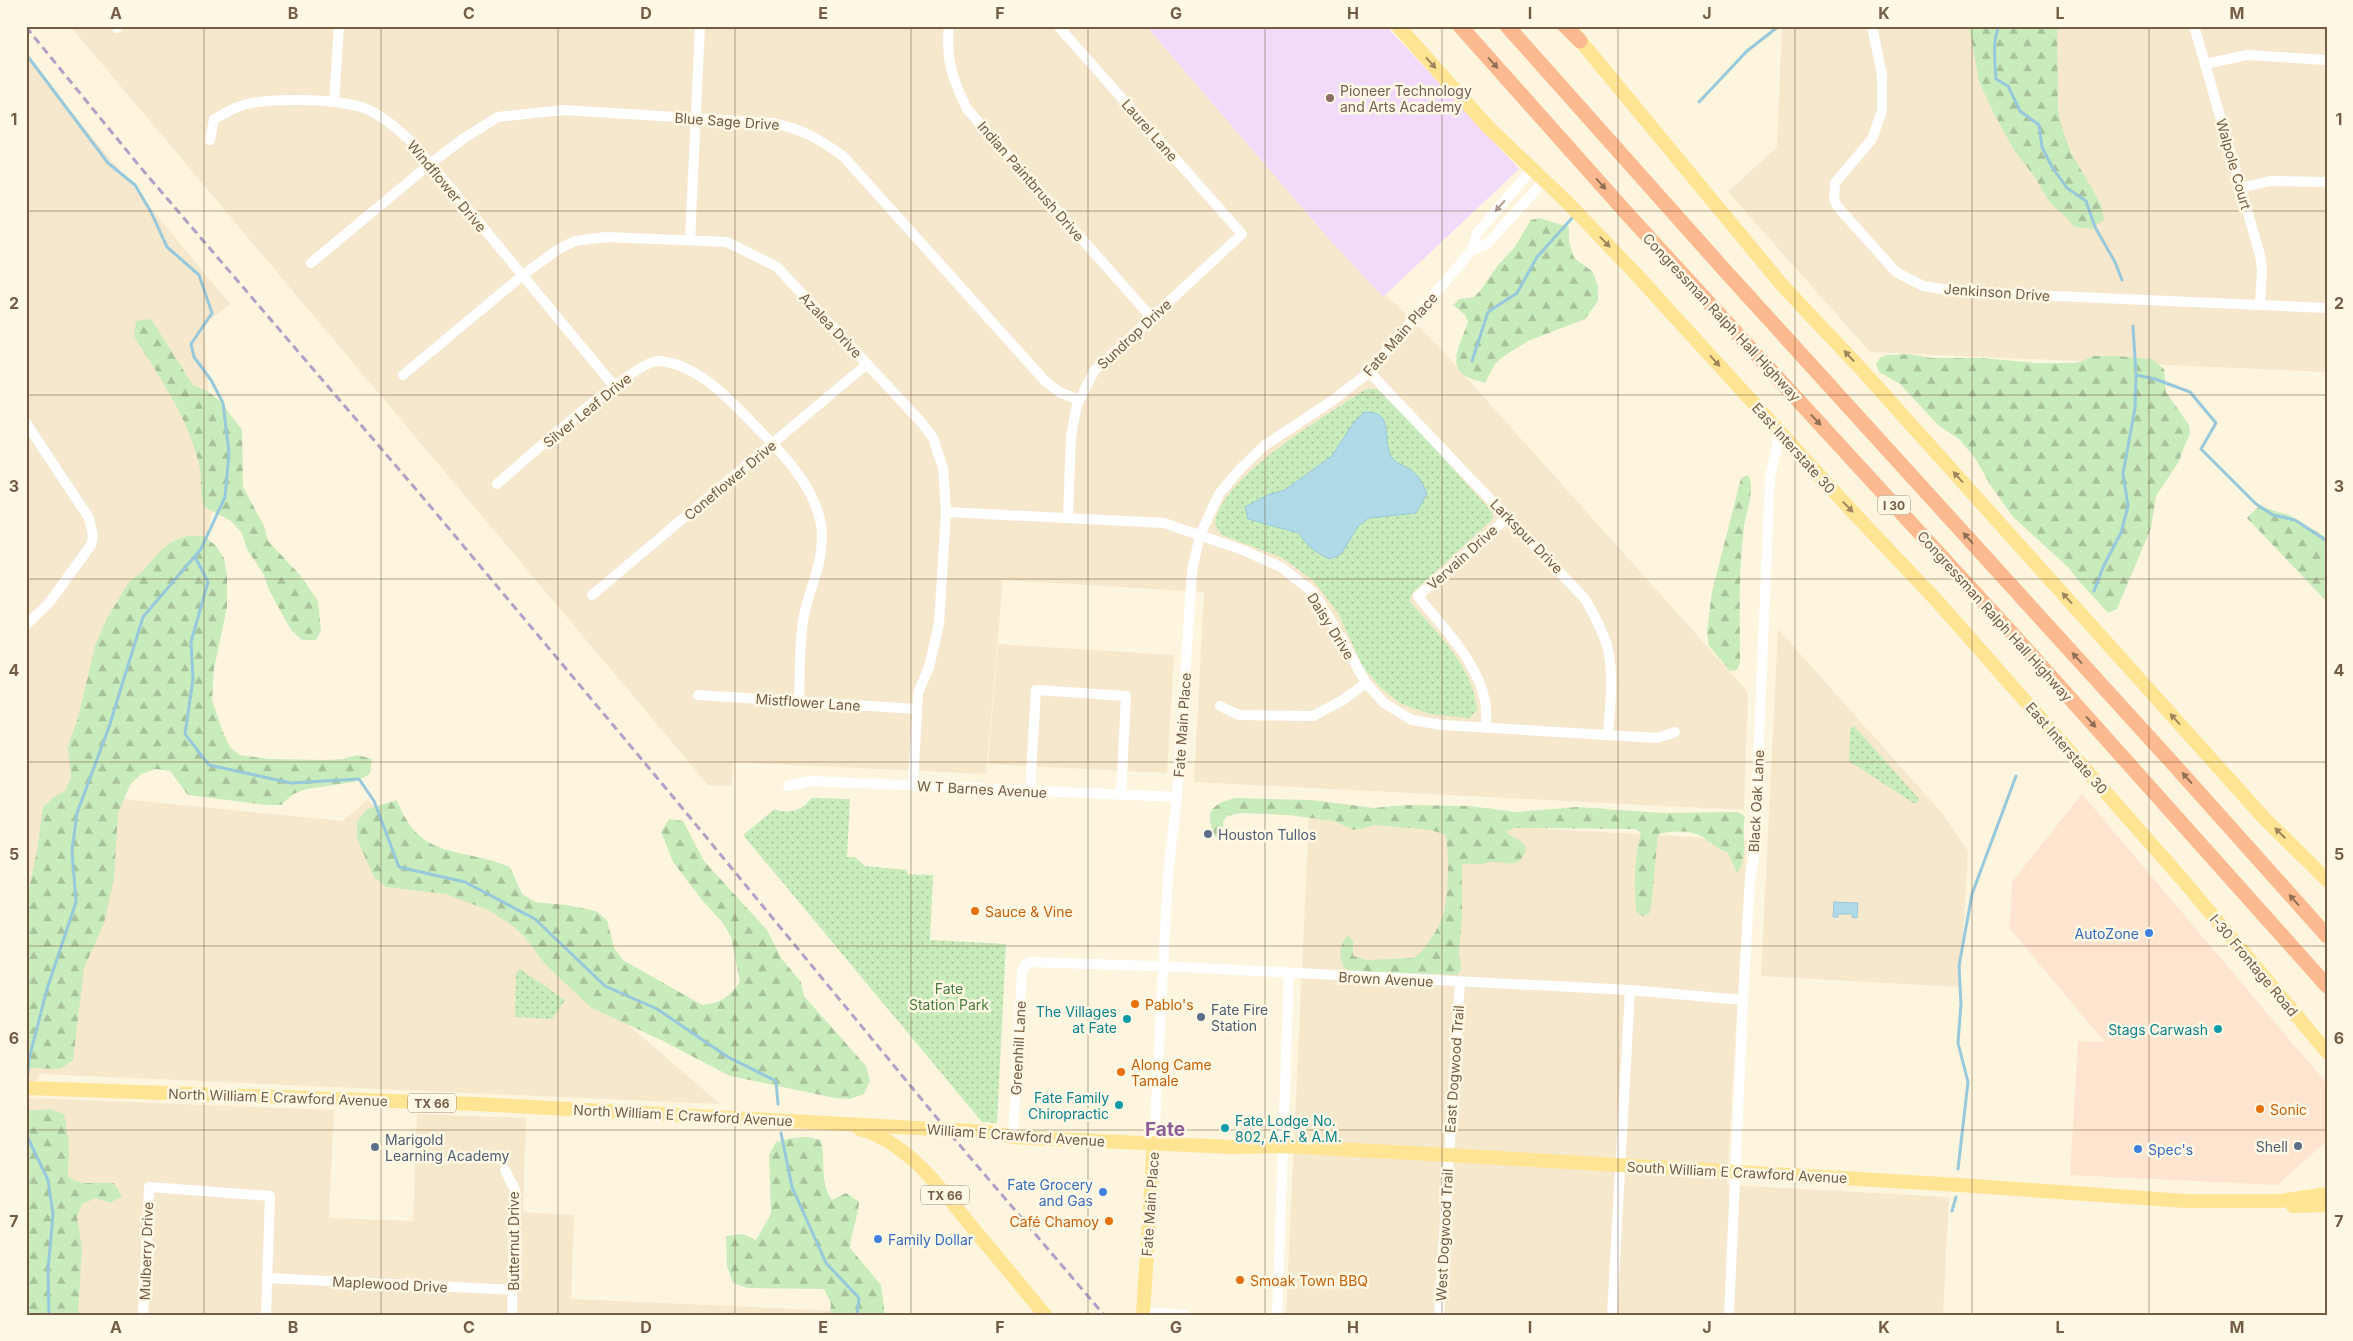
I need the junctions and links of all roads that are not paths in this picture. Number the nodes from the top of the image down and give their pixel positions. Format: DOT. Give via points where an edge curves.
graph roads {
  1 [pos="339,26"];
  2 [pos="700,26"];
  3 [pos="948,26"];
  4 [pos="1058,26"];
  5 [pos="1398,26"];
  6 [pos="1460,26"];
  7 [pos="1507,26"];
  8 [pos="1567,26"];
  9 [pos="1872,26"];
  10 [pos="2194,26"];
  11 [pos="1580,41"];
  12 [pos="2327,60"];
  13 [pos="2205,64"];
  14 [pos="334,102"];
  15 [pos="696,118"];
  16 [pos="210,140"];
  17 [pos="430,164"];
  18 [pos="1532,169"];
  19 [pos="1544,181"];
  20 [pos="2327,182"];
  21 [pos="2241,188"];
  22 [pos="1242,234"];
  23 [pos="690,240"];
  24 [pos="1472,250"];
  25 [pos="311,263"];
  26 [pos="523,275"];
  27 [pos="2260,304"];
  28 [pos="2327,308"];
  29 [pos="1151,317"];
  30 [pos="867,364"];
  31 [pos="1369,372"];
  32 [pos="403,374"];
  33 [pos="614,386"];
  34 [pos="1079,400"];
  35 [pos="26,423"];
  36 [pos="1780,433"];
  37 [pos="30,441"];
  38 [pos="773,443"];
  39 [pos="497,484"];
  40 [pos="946,512"];
  41 [pos="1508,517"];
  42 [pos="1068,518"];
  43 [pos="1200,535"];
  44 [pos="592,595"];
  45 [pos="26,625"];
  46 [pos="1366,683"];
  47 [pos="698,695"];
  48 [pos="799,702"];
  49 [pos="1220,706"];
  50 [pos="918,709"];
  51 [pos="1486,728"];
  52 [pos="1675,732"];
  53 [pos="1608,736"];
  54 [pos="788,786"];
  55 [pos="913,786"];
  56 [pos="1030,791"];
  57 [pos="1121,795"];
  58 [pos="1177,797"];
  59 [pos="2182,879"];
  60 [pos="2327,880"];
  61 [pos="2327,936"];
  62 [pos="1029,962"];
  63 [pos="1164,967"];
  64 [pos="1290,974"];
  65 [pos="1460,982"];
  66 [pos="2327,986"];
  67 [pos="1630,990"];
  68 [pos="1743,1000"];
  69 [pos="2327,1052"];
  70 [pos="30,1088"];
  71 [pos="830,1122"];
  72 [pos="1013,1137"];
  73 [pos="1154,1143"];
  74 [pos="1282,1146"];
  75 [pos="1232,1147"];
  76 [pos="1448,1155"];
  77 [pos="1620,1166"];
  78 [pos="505,1170"];
  79 [pos="1734,1171"];
  80 [pos="2327,1194"];
  81 [pos="2242,1202"];
  82 [pos="2327,1205"];
  83 [pos="267,1278"];
  84 [pos="513,1290"];
  85 [pos="1143,1313"];
  86 [pos="143,1315"];
  87 [pos="266,1315"];
  88 [pos="512,1315"];
  89 [pos="1045,1315"];
  90 [pos="1185,1315"];
  91 [pos="1277,1315"];
  92 [pos="1439,1315"];
  93 [pos="1612,1315"];
  94 [pos="1729,1315"];
  1 -- 14 [label="street"];
  2 -- 15 [label="street"];
  3 -- 29 [label="street, Indian Paintbrush Drive" via="948,56 953,82 968,108"];
  4 -- 22 [label="street, Laurel Lane"];
  5 -- 18 [label="main road, East Interstate 30, one-way" via="1488,127"];
  6 -- 66 [label="highway, Congressman Ralph Hall Highway / I 30, one-way" via="1631,218 2018,640"];
  61 -- 7 [label="highway, I 30, one-way"];
  8 -- 11 [label="highway"];
  9 -- 27 [label="street, Jenkinson Drive" via="1882,75 1882,111 1872,139 1839,176 1833,191 1837,206 1896,272 1923,286 1961,292"];
  10 -- 13 [label="street, Walpole Court"];
  60 -- 11 [label="main road, one-way" via="2264,818 1782,285"];
  12 -- 13 [label="street" via="2247,55"];
  13 -- 21 [label="street, Walpole Court"];
  14 -- 16 [label="street, Windflower Drive" via="296,100 240,106 214,119"];
  14 -- 17 [label="street, Windflower Drive" via="364,108 389,122 414,144"];
  15 -- 17 [label="street, Blue Sage Drive" via="563,110 498,117"];
  15 -- 23 [label="street"];
  15 -- 34 [label="street, Blue Sage Drive" via="793,127 817,137 843,156 1045,381 1059,392"];
  17 -- 25 [label="street, Blue Sage Drive"];
  17 -- 26 [label="street, Windflower Drive"];
  18 -- 19 [label="main road, East Interstate 30"];
  18 -- 24 [label="street, Fate Main Place, one-way" via="1477,233"];
  19 -- 24 [label="street, Fate Main Place" via="1487,244"];
  19 -- 36 [label="main road, East Interstate 30, one-way" via="1634,272"];
  20 -- 21 [label="street" via="2270,181"];
  21 -- 27 [label="street, Walpole Court" via="2260,255"];
  22 -- 29 [label="street, Sundrop Drive"];
  23 -- 26 [label="street, Azalea Drive" via="606,237 575,241"];
  23 -- 30 [label="street, Azalea Drive" via="727,242 777,267"];
  24 -- 31 [label="street, Fate Main Place"];
  26 -- 32 [label="street, Azalea Drive"];
  26 -- 33 [label="street, Windflower Drive"];
  27 -- 28 [label="street, Jenkinson Drive"];
  29 -- 34 [label="street, Sundrop Drive" via="1094,371"];
  30 -- 38 [label="street, Coneflower Drive"];
  30 -- 40 [label="street, Azalea Drive" via="933,438 943,468"];
  31 -- 41 [label="street, Larkspur Drive"];
  31 -- 43 [label="street, Fate Main Place" via="1265,446 1240,469 1219,494"];
  33 -- 38 [label="street, Silver Leaf Drive" via="648,363 658,361 677,366 721,391"];
  33 -- 39 [label="street, Silver Leaf Drive"];
  34 -- 42 [label="street, Sundrop Drive" via="1071,436"];
  35 -- 37 [label="street"];
  36 -- 59 [label="main road, East Interstate 30, one-way" via="1938,602"];
  36 -- 68 [label="street, Black Oak Lane" via="1770,477 1754,858"];
  37 -- 45 [label="street" via="92,526 91,545 49,603"];
  38 -- 44 [label="street, Coneflower Drive"];
  38 -- 48 [label="street, Silver Leaf Drive" via="802,481 818,509 822,533 821,560 804,614"];
  40 -- 42 [label="street, Daisy Drive"];
  40 -- 50 [label="street, Azalea Drive" via="939,624 929,667 918,694"];
  41 -- 51 [label="street, Vervain Drive" via="1418,596 1470,662 1485,702"];
  41 -- 53 [label="street, Larkspur Drive" via="1576,588 1598,622 1608,649 1611,682"];
  42 -- 43 [label="street, Daisy Drive" via="1164,523"];
  43 -- 46 [label="street, Daisy Drive" via="1281,567 1314,593"];
  43 -- 58 [label="street, Fate Main Place" via="1192,571"];
  46 -- 49 [label="street" via="1313,716 1240,716"];
  46 -- 51 [label="street, Daisy Drive" via="1384,703 1412,720"];
  47 -- 48 [label="street, Mistflower Lane"];
  48 -- 50 [label="street, Mistflower Lane"];
  50 -- 55 [label="street, Azalea Drive"];
  51 -- 53 [label="street, Daisy Drive"];
  52 -- 53 [label="street, Daisy Drive" via="1657,738"];
  54 -- 55 [label="street, W T Barnes Avenue" via="810,781"];
  55 -- 56 [label="street, W T Barnes Avenue"];
  56 -- 57 [label="street, W T Barnes Avenue"];
  56 -- 57 [label="street" via="1036,690 1126,696"];
  57 -- 58 [label="street, W T Barnes Avenue"];
  58 -- 63 [label="street, Fate Main Place" via="1168,874"];
  59 -- 69 [label="main road, I-30 Frontage Road"];
  62 -- 63 [label="street, Brown Avenue"];
  62 -- 72 [label="street, Greenhill Lane" via="1022,972"];
  63 -- 64 [label="street, Brown Avenue"];
  63 -- 73 [label="street, Fate Main Place"];
  64 -- 65 [label="street, Brown Avenue"];
  64 -- 74 [label="street"];
  65 -- 67 [label="street, Brown Avenue"];
  65 -- 76 [label="street, East Dogwood Trail"];
  67 -- 68 [label="street, Brown Avenue"];
  67 -- 77 [label="street"];
  68 -- 79 [label="street, Black Oak Lane"];
  70 -- 71 [label="main road, North William E Crawford Avenue / TX 66" via="451,1103"];
  71 -- 72 [label="main road, William E Crawford Avenue" via="989,1132"];
  71 -- 89 [label="main road, TX 66" via="879,1136 908,1156 934,1182"];
  72 -- 73 [label="main road, William E Crawford Avenue"];
  73 -- 75 [label="main road, William E Crawford Avenue"];
  73 -- 85 [label="main road, Fate Main Place"];
  74 -- 75 [label="main road, South William E Crawford Avenue"];
  74 -- 76 [label="main road, South William E Crawford Avenue"];
  74 -- 91 [label="street"];
  76 -- 77 [label="main road, South William E Crawford Avenue"];
  76 -- 92 [label="street, West Dogwood Trail"];
  77 -- 79 [label="main road, South William E Crawford Avenue"];
  77 -- 93 [label="street"];
  78 -- 84 [label="street, Butternut Drive" via="515,1190"];
  79 -- 81 [label="main road, South William E Crawford Avenue"];
  79 -- 94 [label="street, Black Oak Lane"];
  80 -- 81 [label="main road"];
  81 -- 82 [label="main road" via="2280,1206"];
  83 -- 84 [label="street, Maplewood Drive"];
  83 -- 86 [label="street, Mulberry Drive" via="270,1196 149,1188"];
  83 -- 87 [label="street"];
  84 -- 88 [label="street, Butternut Drive"];
  85 -- 90 [label="street"];
}
